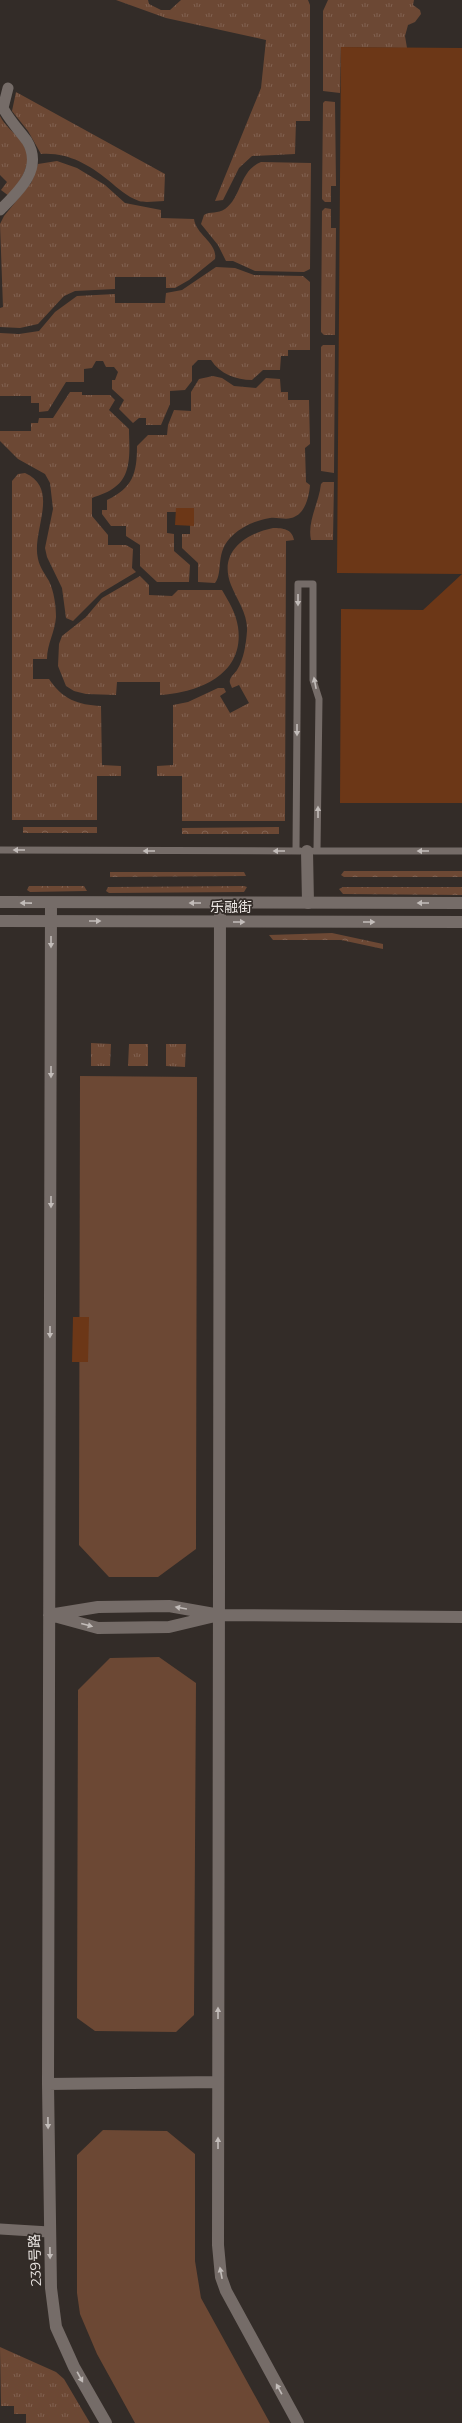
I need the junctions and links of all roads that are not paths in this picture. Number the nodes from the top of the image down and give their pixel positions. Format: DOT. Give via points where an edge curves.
graph roads {
  1 [pos="8,88"];
  2 [pos="0,210"];
  3 [pos="0,850"];
  4 [pos="307,851"];
  5 [pos="462,851"];
  6 [pos="0,902"];
  7 [pos="51,903"];
  8 [pos="220,903"];
  9 [pos="308,903"];
  10 [pos="462,903"];
  11 [pos="0,921"];
  12 [pos="51,921"];
  13 [pos="220,922"];
  14 [pos="462,922"];
  15 [pos="49,1615"];
  16 [pos="220,1615"];
  17 [pos="462,1617"];
  18 [pos="218,2082"];
  19 [pos="48,2084"];
  20 [pos="0,2229"];
  21 [pos="49,2232"];
  22 [pos="106,2423"];
  23 [pos="298,2423"];
  1 -- 2 [label="street" via="3,108 10,122 27,142 32,156 26,184"];
  4 -- 3 [label="lane, one-way"];
  4 -- 4 [label="lane, one-way" via="319,699 313,680 313,584 298,584"];
  5 -- 4 [label="lane, one-way"];
  4 -- 9 [label="street"];
  7 -- 6 [label="street, 乐融街, one-way"];
  8 -- 7 [label="street, 乐融街, one-way"];
  7 -- 12 [label="street, 239号路"];
  8 -- 9 [label="street, 乐融街"];
  8 -- 13 [label="street"];
  10 -- 9 [label="street, 乐融街, one-way"];
  11 -- 12 [label="street, 乐融街"];
  12 -- 13 [label="street, 乐融街, one-way"];
  12 -- 15 [label="street, 239号路, one-way"];
  13 -- 14 [label="street, 乐融街, one-way"];
  13 -- 16 [label="street"];
  16 -- 15 [label="street, one-way" via="169,1606 98,1607"];
  15 -- 16 [label="street, one-way" via="98,1628 169,1627"];
  15 -- 19 [label="street, 239号路"];
  16 -- 17 [label="street"];
  18 -- 16 [label="street, one-way"];
  18 -- 19 [label="street"];
  23 -- 18 [label="street, one-way" via="233,2306 221,2277 218,2244"];
  19 -- 21 [label="street, 239号路, one-way"];
  20 -- 21 [label="street"];
  21 -- 22 [label="street, 239号路, one-way" via="50,2288 56,2327 74,2367"];
}
